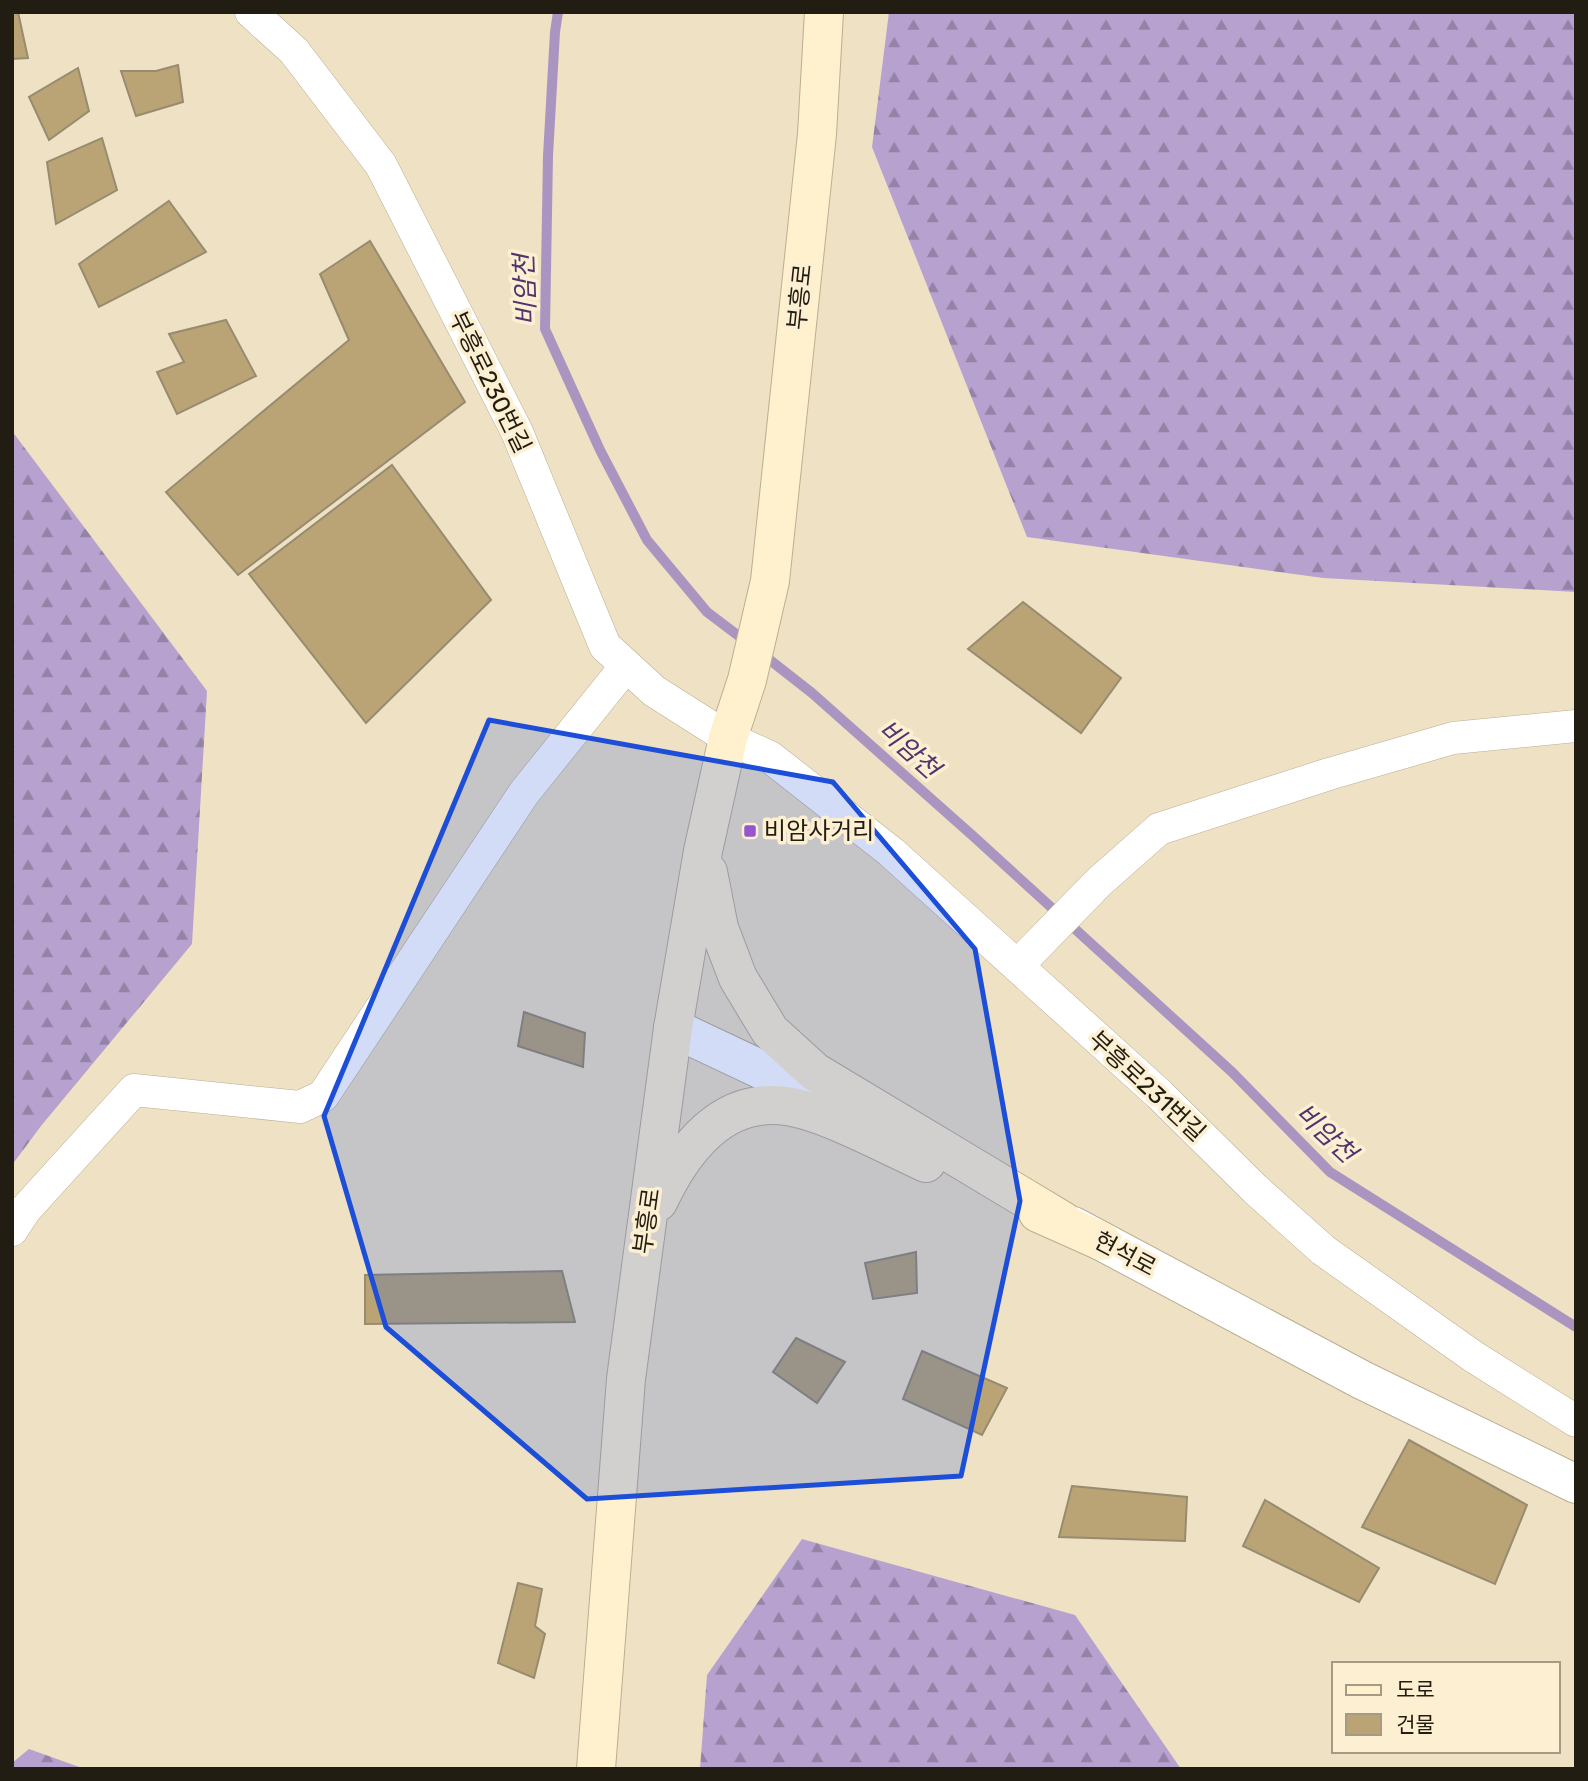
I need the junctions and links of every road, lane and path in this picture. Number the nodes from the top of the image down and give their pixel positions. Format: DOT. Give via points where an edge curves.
graph roads {
  1 [pos="251,12"];
  2 [pos="824,12"];
  3 [pos="626,666"];
  4 [pos="1576,726"];
  5 [pos="728,738"];
  6 [pos="703,851"];
  7 [pos="1017,966"];
  8 [pos="673,1028"];
  9 [pos="1063,1221"];
  10 [pos="646,1226"];
  11 [pos="12,1230"];
  12 [pos="1101,1241"];
  13 [pos="1576,1421"];
  14 [pos="1576,1484"];
  15 [pos="596,1769"];
  1 -- 3 [label="street, 부흥로230번길" via="294,51 381,165 517,432 605,646"];
  2 -- 5 [label="main road, 부흥로" via="817,134 770,581"];
  3 -- 5 [label="street, 부흥로230번길" via="654,691"];
  3 -- 11 [label="street" via="524,793 323,1096 300,1107 134,1090"];
  4 -- 7 [label="street" via="1453,738 1159,829 1099,882"];
  5 -- 6 [label="main road, 부흥로"];
  5 -- 7 [label="street, 부흥로231번길" via="770,757 891,852"];
  6 -- 8 [label="main road, 부흥로"];
  6 -- 9 [label="main road" via="719,928 738,978 770,1031 815,1072"];
  7 -- 13 [label="street, 부흥로231번길" via="1323,1250 1463,1349"];
  8 -- 9 [label="street, 현석로" via="869,1121"];
  8 -- 10 [label="main road, 부흥로"];
  9 -- 12 [label="street, 현석로"];
  10 -- 12 [label="main road" via="670,1176 695,1141 721,1118 753,1107 784,1106 818,1114"];
  10 -- 15 [label="main road, 부흥로" via="626,1379"];
  12 -- 14 [label="street, 현석로" via="1362,1380"];
}
